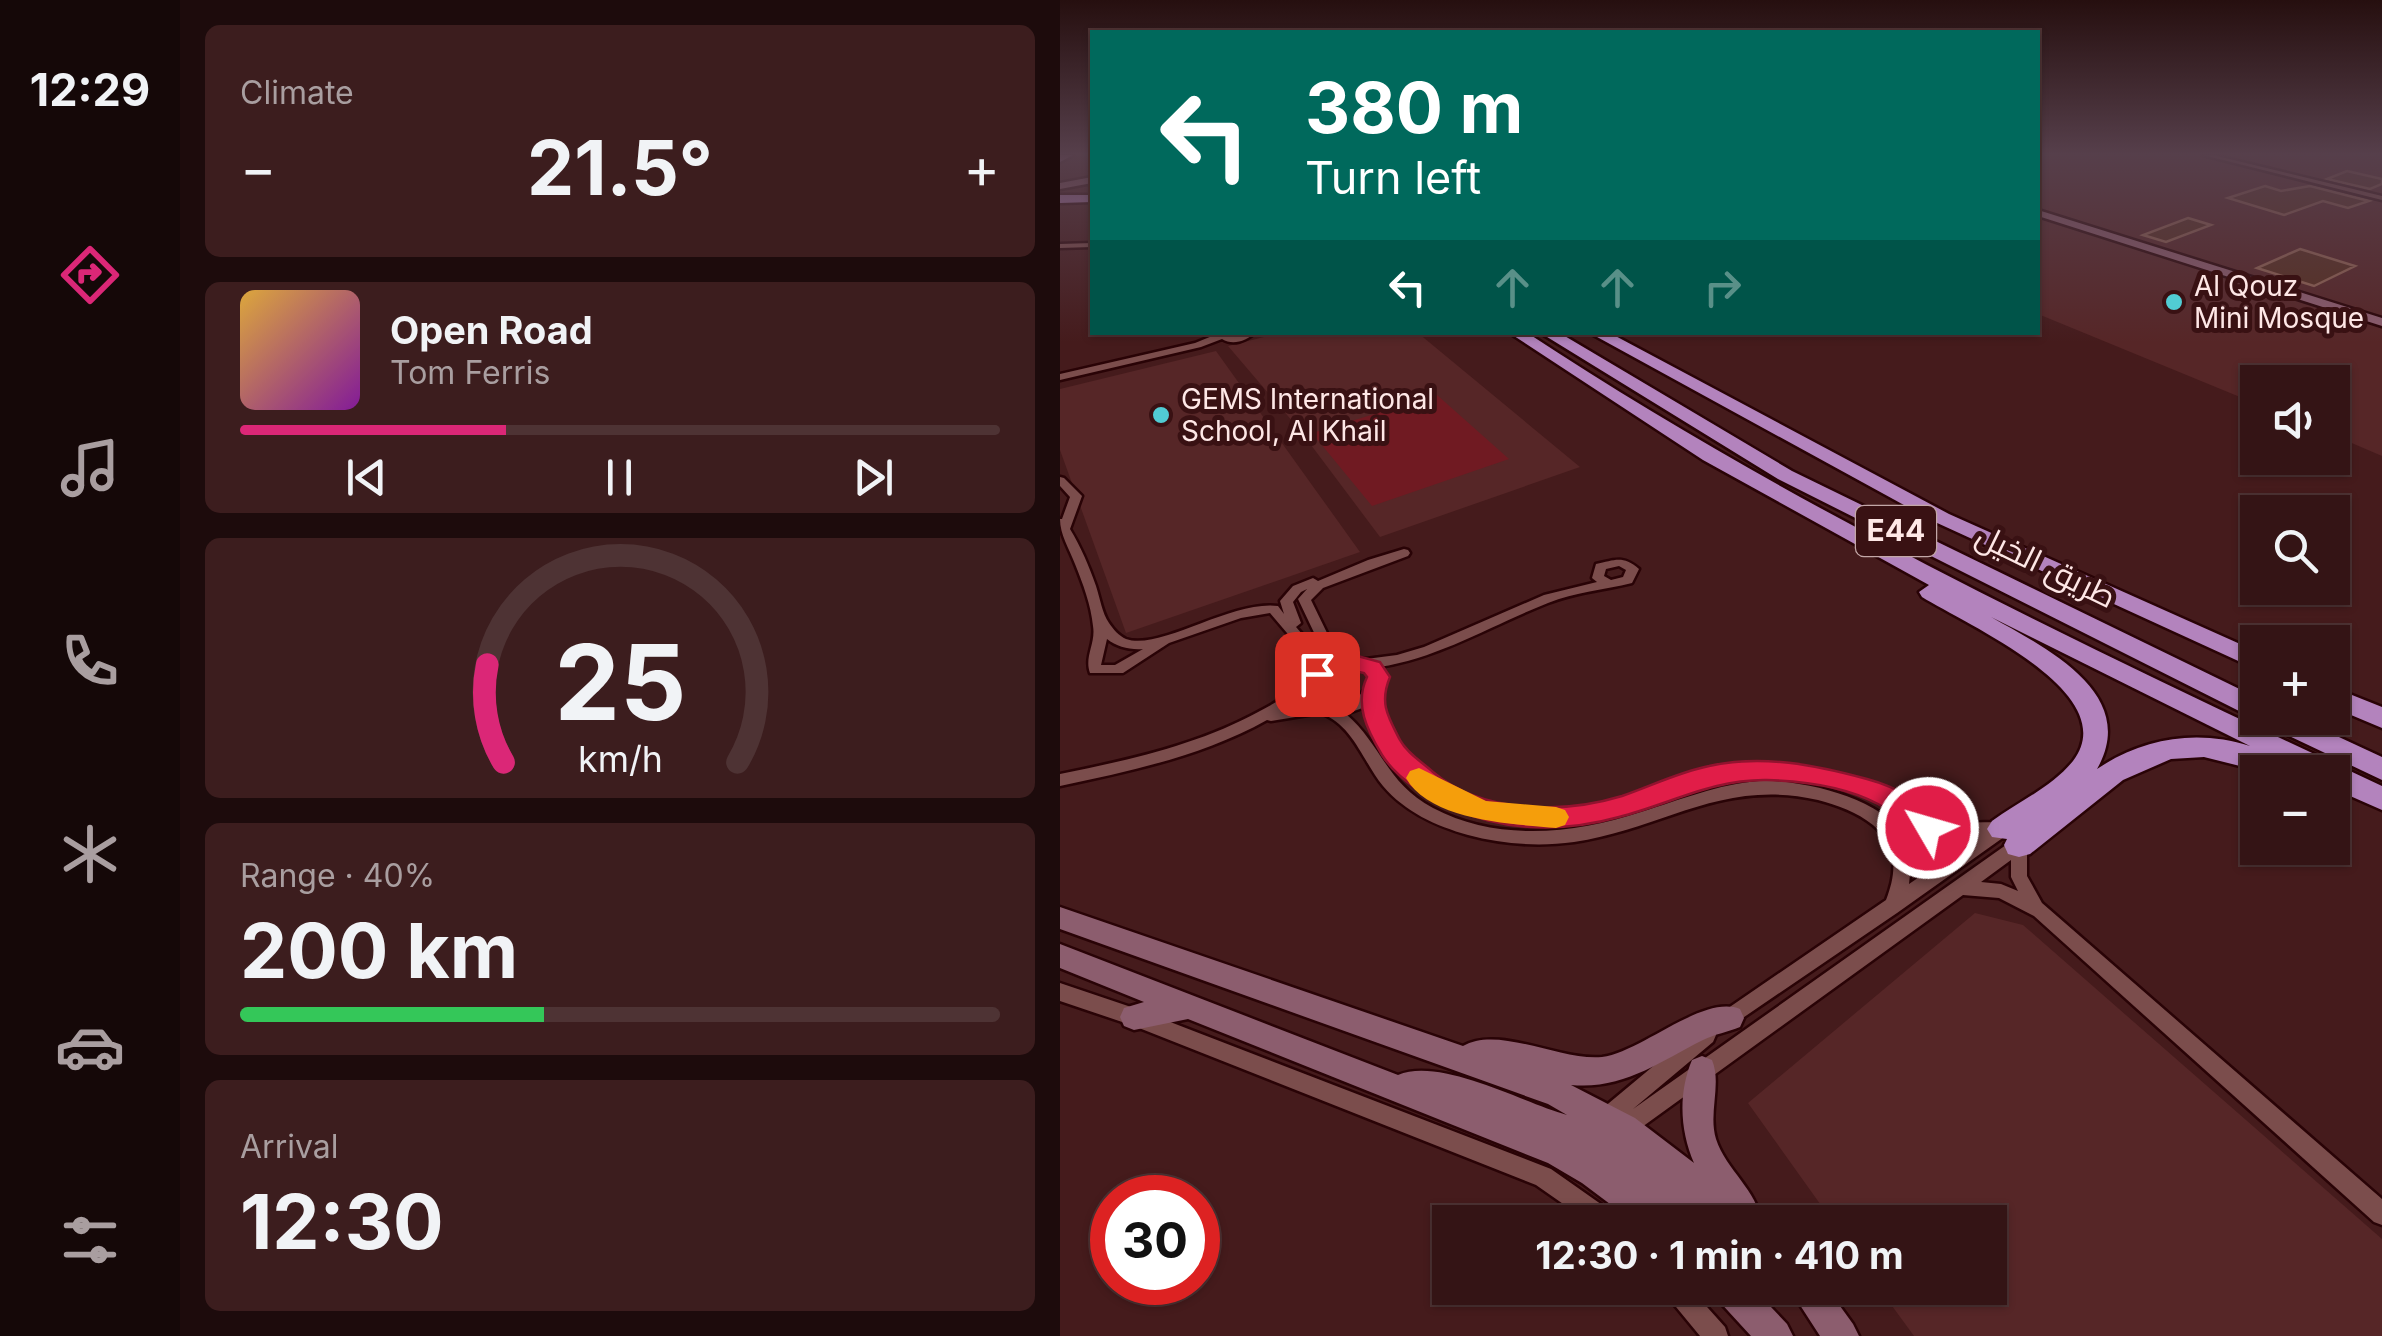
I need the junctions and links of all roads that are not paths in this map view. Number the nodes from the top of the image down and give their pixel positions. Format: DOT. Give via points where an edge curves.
graph roads {
  1 [pos="2058,217"];
  2 [pos="1090,244"];
  3 [pos="1060,246"];
  4 [pos="2382,319"];
  5 [pos="1218,335"];
  6 [pos="1519,335"];
  7 [pos="1551,335"];
  8 [pos="1600,335"];
  9 [pos="1620,335"];
  10 [pos="1642,360"];
  11 [pos="1064,377"];
  12 [pos="1060,480"];
  13 [pos="1062,525"];
  14 [pos="1404,553"];
  15 [pos="1378,561"];
  16 [pos="1909,565"];
  17 [pos="1597,572"];
  18 [pos="1610,584"];
  19 [pos="1578,588"];
  20 [pos="1099,620"];
  21 [pos="1292,627"];
  22 [pos="1178,635"];
  23 [pos="2240,654"];
  24 [pos="1412,657"];
  25 [pos="1358,663"];
  26 [pos="1312,680"];
  27 [pos="1374,689"];
  28 [pos="2240,700"];
  29 [pos="2350,704"];
  30 [pos="1325,709"];
  31 [pos="2382,718"];
  32 [pos="1260,719"];
  33 [pos="2300,735"];
  34 [pos="2241,755"];
  35 [pos="2292,755"];
  36 [pos="1060,780"];
  37 [pos="2350,780"];
  38 [pos="2350,787"];
  39 [pos="2380,788"];
  40 [pos="1891,798"];
  41 [pos="1848,804"];
  42 [pos="2011,837"];
  43 [pos="1960,886"];
  44 [pos="1892,908"];
  45 [pos="2040,911"];
  46 [pos="1060,918"];
  47 [pos="1060,956"];
  48 [pos="1060,992"];
  49 [pos="1188,1007"];
  50 [pos="1134,1017"];
  51 [pos="1730,1018"];
  52 [pos="1463,1058"];
  53 [pos="1702,1070"];
  54 [pos="1599,1144"];
  55 [pos="1582,1205"];
  56 [pos="1647,1205"];
  57 [pos="1685,1205"];
  58 [pos="1712,1205"];
  59 [pos="1740,1205"];
  60 [pos="2382,1214"];
  61 [pos="1690,1305"];
  62 [pos="1746,1305"];
  63 [pos="1818,1305"];
  64 [pos="1716,1336"];
  65 [pos="1776,1336"];
  66 [pos="1841,1336"];
  1 -- 4 [label="street"];
  2 -- 3 [label="street"];
  5 -- 11 [label="street"];
  6 -- 16 [label="highway" via="1670,435"];
  7 -- 28 [label="highway, طريق الخيل / E44" via="1785,475"];
  8 -- 10 [label="highway, طريق الخيل / E44"];
  9 -- 10 [label="highway"];
  10 -- 23 [label="highway, طريق الخيل / E44" via="1942,518"];
  12 -- 13 [label="street" via="1076,496"];
  13 -- 20 [label="street"];
  14 -- 15 [label="street"];
  15 -- 21 [label="street" via="1292,592 1286,602"];
  15 -- 25 [label="street" via="1319,585 1304,599 1324,640"];
  16 -- 35 [label="highway"];
  16 -- 42 [label="highway" via="1936,596 2063,673 2094,716 2097,736 2086,763"];
  17 -- 18 [label="street"];
  17 -- 18 [label="street" via="1612,562 1632,567 1628,580"];
  17 -- 19 [label="street"];
  18 -- 19 [label="street"];
  19 -- 24 [label="street"];
  20 -- 22 [label="street" via="1127,644"];
  20 -- 22 [label="street" via="1092,666 1101,672 1126,666"];
  21 -- 22 [label="street" via="1278,611 1263,608"];
  21 -- 26 [label="street" via="1313,657"];
  24 -- 25 [label="street"];
  24 -- 27 [label="street"];
  25 -- 26 [label="street"];
  25 -- 27 [label="street" via="1376,672"];
  26 -- 30 [label="street" via="1307,697"];
  26 -- 32 [label="street"];
  27 -- 30 [label="street" via="1348,708"];
  27 -- 40 [label="street" via="1386,741 1403,764 1438,792 1485,811 1580,815 1683,782 1747,770 1821,776"];
  29 -- 31 [label="highway"];
  30 -- 32 [label="street"];
  30 -- 41 [label="street" via="1355,729 1386,779 1408,800 1447,822 1495,835 1595,832 1742,788 1808,791"];
  32 -- 36 [label="street" via="1162,757"];
  33 -- 39 [label="highway"];
  34 -- 42 [label="highway" via="2220,748 2162,748 2132,759"];
  37 -- 39 [label="highway"];
  38 -- 39 [label="highway"];
  40 -- 41 [label="street" via="1932,831 1933,846 1915,847 1888,818"];
  40 -- 42 [label="street" via="1946,826"];
  41 -- 44 [label="street" via="1879,820 1900,846 1904,877"];
  42 -- 43 [label="street"];
  42 -- 44 [label="street"];
  42 -- 45 [label="street" via="2019,878"];
  43 -- 45 [label="street" via="2001,891"];
  43 -- 53 [label="street"];
  44 -- 51 [label="street"];
  45 -- 60 [label="street"];
  46 -- 52 [label="street"];
  47 -- 49 [label="street"];
  48 -- 50 [label="street"];
  49 -- 50 [label="street"];
  49 -- 54 [label="street" via="1399,1087 1449,1088"];
  50 -- 55 [label="street" via="1543,1178"];
  51 -- 52 [label="street" via="1655,1054 1600,1071 1556,1069 1490,1053"];
  51 -- 54 [label="street"];
  52 -- 54 [label="street" via="1539,1086"];
  53 -- 54 [label="street"];
  53 -- 59 [label="street" via="1695,1108 1701,1148"];
  54 -- 56 [label="street"];
  54 -- 57 [label="street" via="1590,1159 1604,1151"];
  54 -- 58 [label="street"];
  61 -- 64 [label="street"];
  62 -- 65 [label="street"];
  63 -- 66 [label="street"];
}
